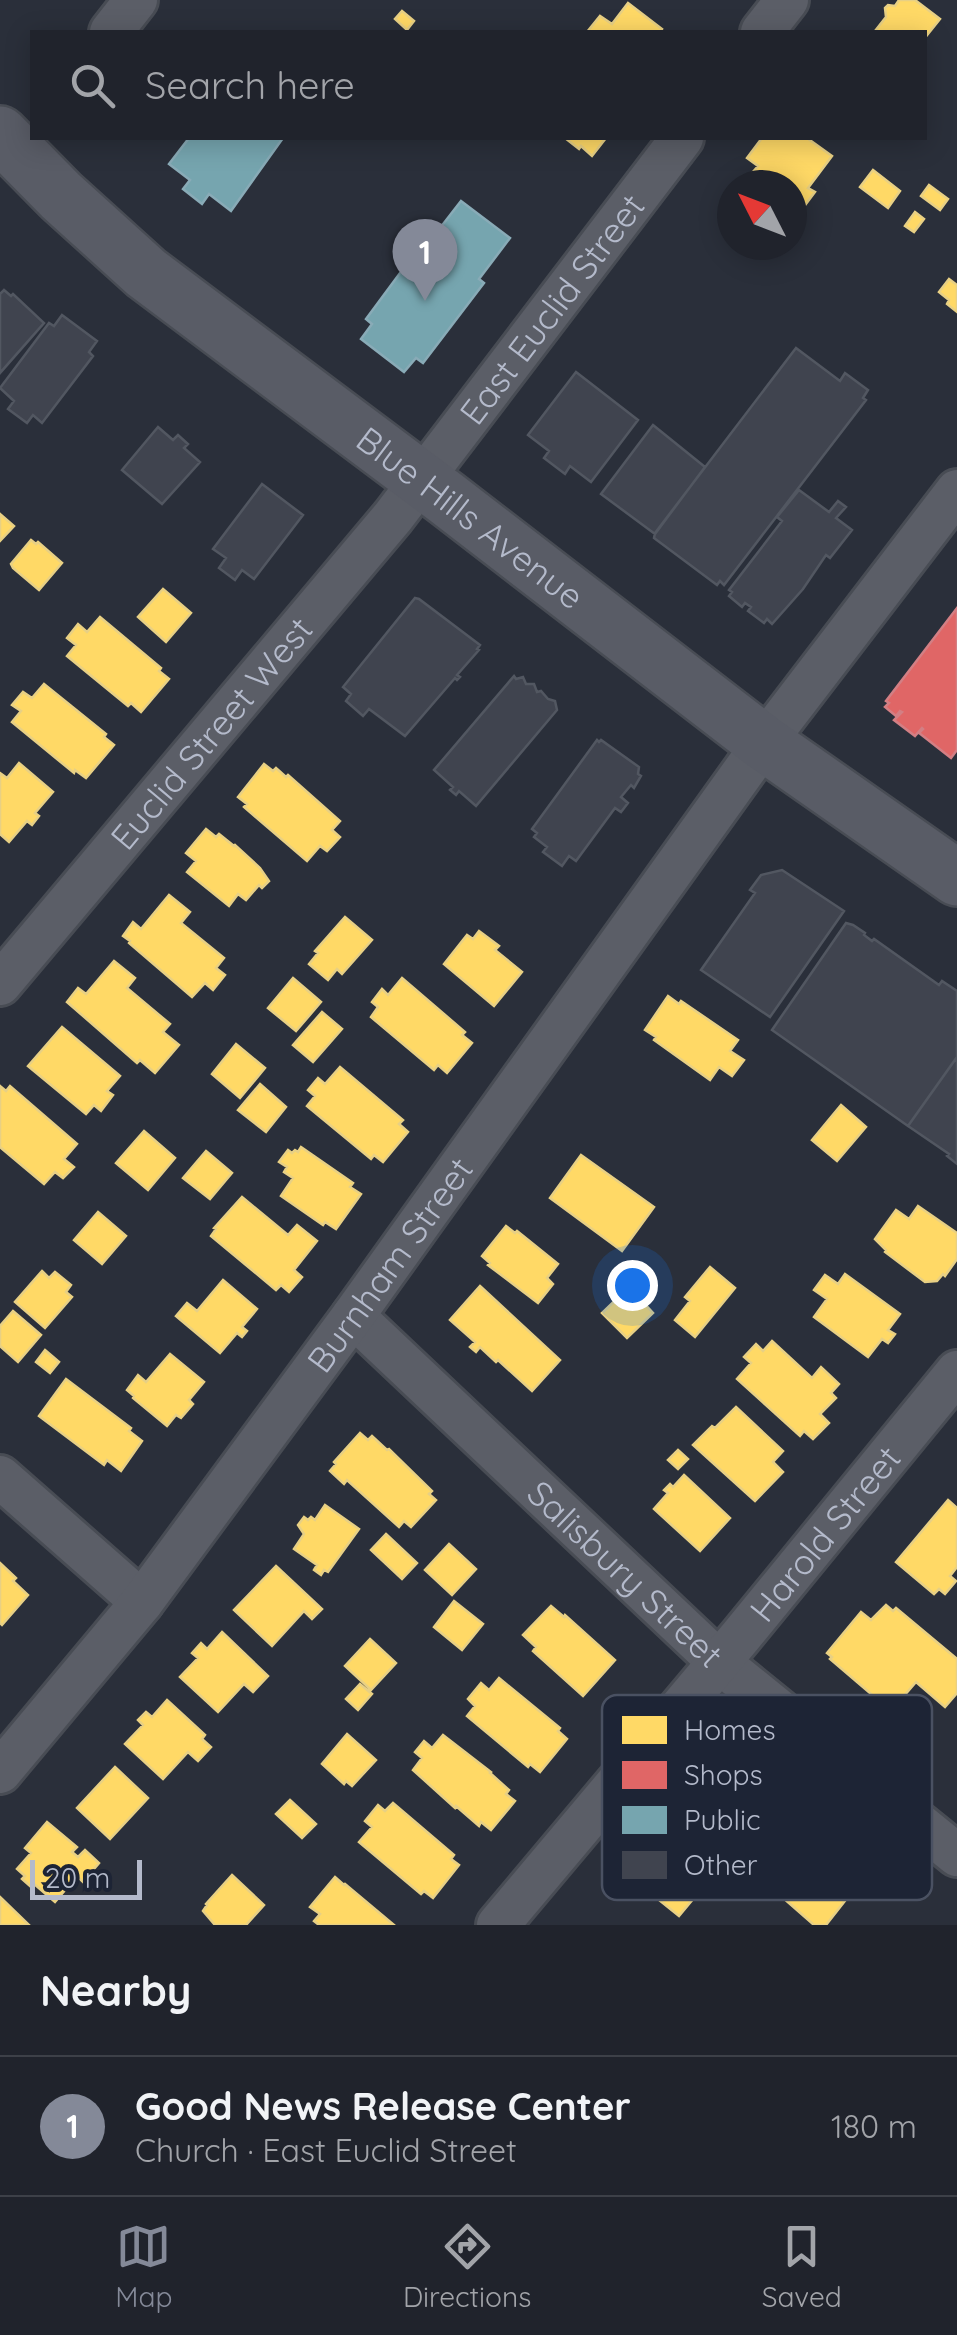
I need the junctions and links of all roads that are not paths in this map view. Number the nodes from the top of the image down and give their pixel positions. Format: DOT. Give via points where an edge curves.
graph roads {
  1 [pos="136,0"];
  2 [pos="787,0"];
  3 [pos="113,30"];
  4 [pos="764,30"];
  5 [pos="680,140"];
  6 [pos="13,150"];
  7 [pos="421,480"];
  8 [pos="957,490"];
  9 [pos="764,743"];
  10 [pos="957,878"];
  11 [pos="0,984"];
  12 [pos="353,1316"];
  13 [pos="957,1372"];
  14 [pos="0,1477"];
  15 [pos="142,1602"];
  16 [pos="719,1662"];
  17 [pos="691,1695"];
  18 [pos="760,1695"];
  19 [pos="0,1772"];
  20 [pos="602,1801"];
  21 [pos="932,1834"];
  22 [pos="957,1854"];
  23 [pos="498,1925"];
  1 -- 3 [label="street"];
  2 -- 4 [label="street"];
  5 -- 7 [label="street, East Euclid Street"];
  6 -- 7 [label="main road, Blue Hills Avenue" via="146,273"];
  7 -- 9 [label="main road, Blue Hills Avenue"];
  7 -- 11 [label="street, Euclid Street West"];
  8 -- 9 [label="street, Burnham Street"];
  9 -- 10 [label="main road, Blue Hills Avenue"];
  9 -- 12 [label="street, Burnham Street"];
  12 -- 15 [label="street, Burnham Street"];
  12 -- 16 [label="street, Salisbury Street"];
  13 -- 16 [label="street, Harold Street"];
  14 -- 15 [label="street"];
  15 -- 19 [label="street, Burnham Street"];
  16 -- 17 [label="street, Harold Street"];
  16 -- 18 [label="street, Salisbury Street"];
  20 -- 23 [label="street, Harold Street"];
  21 -- 22 [label="street, Salisbury Street"];
}
